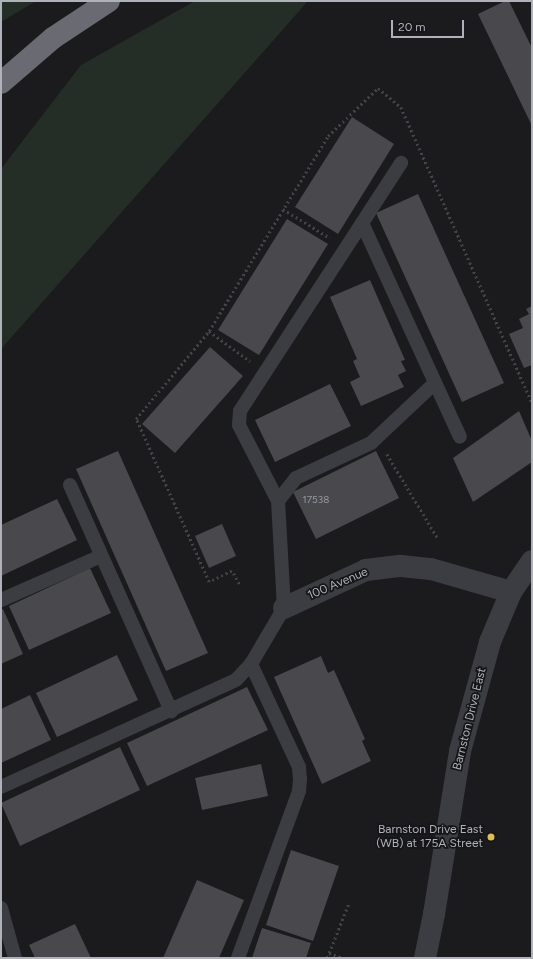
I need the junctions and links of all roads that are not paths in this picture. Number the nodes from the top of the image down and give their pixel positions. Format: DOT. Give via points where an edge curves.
graph roads {
  1 [pos="109,1"];
  2 [pos="1,83"];
  3 [pos="401,163"];
  4 [pos="362,223"];
  5 [pos="435,382"];
  6 [pos="460,437"];
  7 [pos="70,485"];
  8 [pos="278,501"];
  9 [pos="101,556"];
  10 [pos="532,560"];
  11 [pos="511,592"];
  12 [pos="1,600"];
  13 [pos="284,608"];
  14 [pos="251,664"];
  15 [pos="171,711"];
  16 [pos="1,787"];
  17 [pos="1,908"];
  18 [pos="15,958"];
  19 [pos="238,958"];
  20 [pos="425,958"];
  1 -- 2 [label="highway" via="53,38"];
  3 -- 4 [label="lane"];
  4 -- 5 [label="lane"];
  4 -- 8 [label="lane" via="238,417 239,425"];
  5 -- 6 [label="lane"];
  5 -- 8 [label="lane" via="378,438 296,478"];
  7 -- 9 [label="lane"];
  8 -- 13 [label="lane"];
  9 -- 12 [label="lane"];
  9 -- 15 [label="lane"];
  10 -- 11 [label="street, Barnston Drive East"];
  11 -- 13 [label="street, 100 Avenue" via="431,569 401,566 366,570"];
  11 -- 20 [label="street, Barnston Drive East" via="490,642 460,751"];
  13 -- 14 [label="lane"];
  14 -- 15 [label="lane" via="236,680"];
  14 -- 19 [label="lane" via="298,767 300,779 299,791"];
  15 -- 16 [label="lane"];
  17 -- 18 [label="lane"];
}
